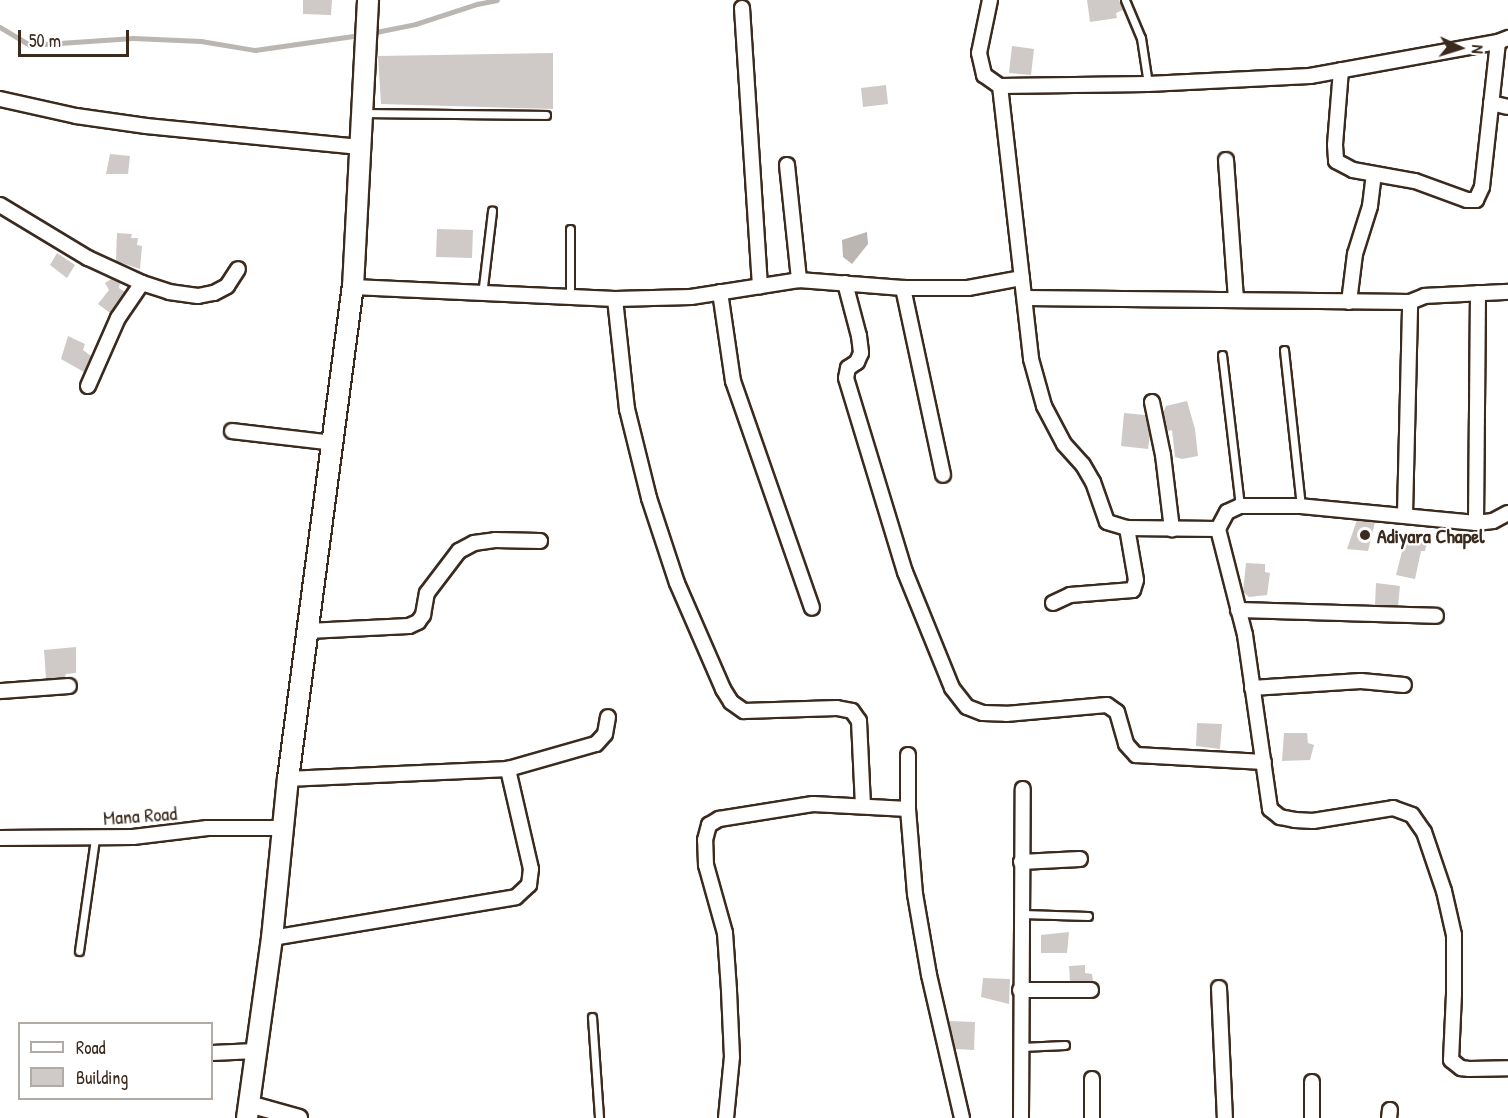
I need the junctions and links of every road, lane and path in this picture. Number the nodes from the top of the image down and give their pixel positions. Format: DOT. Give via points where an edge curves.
graph roads {
  1 [pos="368,0"];
  2 [pos="990,0"];
  3 [pos="1125,0"];
  4 [pos="742,8"];
  5 [pos="1503,40"];
  6 [pos="1341,70"];
  7 [pos="1148,84"];
  8 [pos="1000,86"];
  9 [pos="0,99"];
  10 [pos="1491,103"];
  11 [pos="1508,107"];
  12 [pos="362,112"];
  13 [pos="546,115"];
  14 [pos="360,147"];
  15 [pos="1226,160"];
  16 [pos="787,165"];
  17 [pos="1374,174"];
  18 [pos="0,205"];
  19 [pos="492,211"];
  20 [pos="570,229"];
  21 [pos="238,269"];
  22 [pos="1022,278"];
  23 [pos="799,280"];
  24 [pos="142,283"];
  25 [pos="845,283"];
  26 [pos="760,286"];
  27 [pos="353,287"];
  28 [pos="903,288"];
  29 [pos="720,292"];
  30 [pos="1478,292"];
  31 [pos="1508,292"];
  32 [pos="482,295"];
  33 [pos="570,297"];
  34 [pos="1025,298"];
  35 [pos="615,299"];
  36 [pos="1236,300"];
  37 [pos="1349,302"];
  38 [pos="1410,302"];
  39 [pos="1284,350"];
  40 [pos="1222,355"];
  41 [pos="88,386"];
  42 [pos="1152,402"];
  43 [pos="232,431"];
  44 [pos="334,443"];
  45 [pos="943,475"];
  46 [pos="1240,506"];
  47 [pos="1301,506"];
  48 [pos="1508,513"];
  49 [pos="1405,514"];
  50 [pos="1476,523"];
  51 [pos="1127,528"];
  52 [pos="1172,529"];
  53 [pos="1218,529"];
  54 [pos="540,541"];
  55 [pos="1053,603"];
  56 [pos="812,608"];
  57 [pos="1238,610"];
  58 [pos="1436,616"];
  59 [pos="308,631"];
  60 [pos="1404,685"];
  61 [pos="69,686"];
  62 [pos="1252,687"];
  63 [pos="0,691"];
  64 [pos="608,717"];
  65 [pos="908,755"];
  66 [pos="1264,762"];
  67 [pos="508,769"];
  68 [pos="288,779"];
  69 [pos="1023,789"];
  70 [pos="863,805"];
  71 [pos="908,809"];
  72 [pos="283,828"];
  73 [pos="0,838"];
  74 [pos="95,838"];
  75 [pos="1080,859"];
  76 [pos="1021,862"];
  77 [pos="1020,914"];
  78 [pos="1088,916"];
  79 [pos="272,938"];
  80 [pos="79,951"];
  81 [pos="1219,988"];
  82 [pos="1020,990"];
  83 [pos="1091,990"];
  84 [pos="592,1017"];
  85 [pos="1065,1045"];
  86 [pos="1020,1047"];
  87 [pos="256,1051"];
  88 [pos="213,1053"];
  89 [pos="1508,1068"];
  90 [pos="1092,1079"];
  91 [pos="1312,1082"];
  92 [pos="248,1111"];
  93 [pos="299,1118"];
  94 [pos="599,1118"];
  95 [pos="726,1118"];
  96 [pos="962,1118"];
  97 [pos="1021,1118"];
  98 [pos="1092,1118"];
  99 [pos="1225,1118"];
  100 [pos="1311,1118"];
  1 -- 12 [label="main road"];
  2 -- 8 [label="street" via="979,53 984,75"];
  3 -- 7 [label="lane" via="1142,38"];
  4 -- 26 [label="street"];
  5 -- 6 [label="street"];
  5 -- 10 [label="street"];
  6 -- 7 [label="street" via="1280,78"];
  6 -- 17 [label="street" via="1335,156 1343,166"];
  7 -- 8 [label="street"];
  8 -- 22 [label="street"];
  9 -- 14 [label="street" via="146,126"];
  10 -- 11 [label="street"];
  10 -- 17 [label="street" via="1482,187 1476,200 1414,181"];
  12 -- 13 [label="lane"];
  12 -- 14 [label="main road"];
  14 -- 27 [label="main road"];
  15 -- 36 [label="street"];
  16 -- 23 [label="street"];
  17 -- 37 [label="street" via="1370,206 1355,254"];
  18 -- 24 [label="street" via="88,258"];
  19 -- 32 [label="lane"];
  20 -- 33 [label="lane"];
  21 -- 24 [label="street" via="227,286 214,294 169,292"];
  22 -- 28 [label="street" via="968,288"];
  22 -- 34 [label="street"];
  23 -- 25 [label="street"];
  23 -- 26 [label="street"];
  24 -- 41 [label="street" via="118,318"];
  25 -- 28 [label="street"];
  25 -- 66 [label="street" via="861,352 857,362 848,368 846,378 905,572 952,688 967,707 983,713 1006,714 1107,705 1117,712 1126,744 1136,754"];
  26 -- 29 [label="street"];
  27 -- 32 [label="street"];
  27 -- 44 [label="main road"];
  28 -- 45 [label="street"];
  29 -- 35 [label="street" via="691,297"];
  29 -- 56 [label="street" via="733,381"];
  30 -- 31 [label="street"];
  30 -- 38 [label="street" via="1425,296"];
  30 -- 50 [label="street"];
  32 -- 33 [label="street"];
  33 -- 35 [label="street"];
  34 -- 36 [label="street"];
  34 -- 51 [label="street" via="1030,359 1044,406 1064,444 1093,482 1107,522"];
  35 -- 70 [label="street" via="627,409 649,498 677,583 723,689 731,702 744,711 852,711 859,721"];
  36 -- 37 [label="street"];
  37 -- 38 [label="street"];
  38 -- 49 [label="street"];
  39 -- 47 [label="lane"];
  40 -- 46 [label="lane"];
  42 -- 52 [label="street"];
  43 -- 44 [label="street"];
  44 -- 59 [label="main road"];
  46 -- 47 [label="street"];
  46 -- 53 [label="street" via="1227,512"];
  47 -- 49 [label="street"];
  48 -- 50 [label="street" via="1493,521"];
  49 -- 50 [label="street"];
  51 -- 52 [label="street"];
  51 -- 55 [label="street" via="1136,580 1133,590 1070,596"];
  52 -- 53 [label="street"];
  53 -- 57 [label="street"];
  54 -- 59 [label="street" via="495,540 459,550 427,593 423,615 409,626"];
  57 -- 58 [label="street"];
  57 -- 62 [label="street"];
  59 -- 68 [label="main road"];
  60 -- 62 [label="street" via="1361,681"];
  61 -- 63 [label="street"];
  62 -- 66 [label="street"];
  64 -- 67 [label="street" via="605,734 596,744"];
  65 -- 71 [label="street"];
  66 -- 89 [label="street" via="1270,809 1280,817 1313,820 1393,808 1412,814 1417,820 1444,891 1454,935 1451,1060 1461,1068"];
  67 -- 68 [label="street"];
  67 -- 79 [label="street" via="531,869 529,885 516,897"];
  68 -- 72 [label="main road"];
  69 -- 76 [label="street"];
  70 -- 71 [label="street"];
  70 -- 95 [label="street" via="813,804 719,819 709,825 706,865 725,933 729,990 732,1057"];
  71 -- 96 [label="street" via="915,894 925,952"];
  72 -- 74 [label="street, Mana Road" via="207,828 164,835"];
  72 -- 79 [label="main road"];
  73 -- 74 [label="street, Mana Road"];
  74 -- 80 [label="lane"];
  75 -- 76 [label="street"];
  76 -- 77 [label="street"];
  77 -- 78 [label="lane"];
  77 -- 82 [label="street"];
  79 -- 87 [label="main road"];
  81 -- 99 [label="street"];
  82 -- 83 [label="street"];
  82 -- 86 [label="street"];
  84 -- 94 [label="lane"];
  85 -- 86 [label="lane"];
  86 -- 97 [label="street"];
  87 -- 88 [label="street"];
  87 -- 92 [label="main road"];
  90 -- 98 [label="street"];
  91 -- 100 [label="street"];
  92 -- 93 [label="street"];
}
